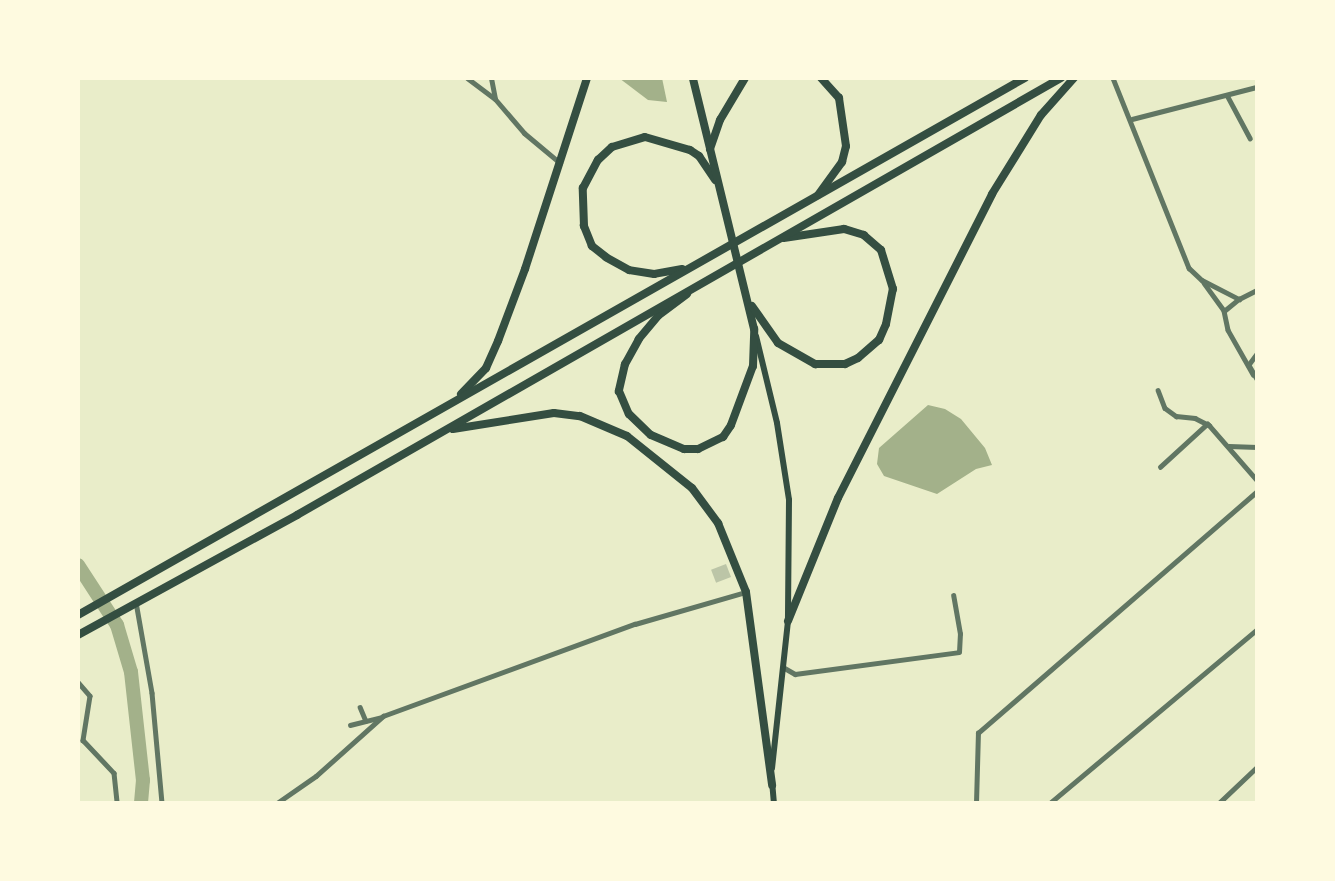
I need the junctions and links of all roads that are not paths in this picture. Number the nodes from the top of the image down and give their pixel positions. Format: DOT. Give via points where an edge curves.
graph roads {
  1 [pos="466,78"];
  2 [pos="491,78"];
  3 [pos="587,78"];
  4 [pos="693,78"];
  5 [pos="745,78"];
  6 [pos="821,78"];
  7 [pos="1024,78"];
  8 [pos="1060,78"];
  9 [pos="1074,78"];
  10 [pos="1113,78"];
  11 [pos="1257,87"];
  12 [pos="1227,95"];
  13 [pos="495,99"];
  14 [pos="1132,119"];
  15 [pos="1250,138"];
  16 [pos="710,150"];
  17 [pos="560,163"];
  18 [pos="718,184"];
  19 [pos="816,198"];
  20 [pos="768,243"];
  21 [pos="706,260"];
  22 [pos="711,274"];
  23 [pos="1202,280"];
  24 [pos="1257,290"];
  25 [pos="1239,299"];
  26 [pos="748,302"];
  27 [pos="1224,311"];
  28 [pos="754,329"];
  29 [pos="1256,355"];
  30 [pos="1244,361"];
  31 [pos="1253,374"];
  32 [pos="1257,379"];
  33 [pos="1158,390"];
  34 [pos="455,400"];
  35 [pos="1207,424"];
  36 [pos="422,443"];
  37 [pos="1229,446"];
  38 [pos="1257,447"];
  39 [pos="1160,467"];
  40 [pos="1257,480"];
  41 [pos="1257,492"];
  42 [pos="746,592"];
  43 [pos="953,596"];
  44 [pos="136,602"];
  45 [pos="78,615"];
  46 [pos="788,621"];
  47 [pos="1257,629"];
  48 [pos="78,635"];
  49 [pos="783,667"];
  50 [pos="78,682"];
  51 [pos="360,707"];
  52 [pos="383,716"];
  53 [pos="366,722"];
  54 [pos="350,725"];
  55 [pos="1257,767"];
  56 [pos="772,785"];
  57 [pos="117,803"];
  58 [pos="162,803"];
  59 [pos="277,803"];
  60 [pos="774,803"];
  61 [pos="976,803"];
  62 [pos="1050,803"];
  63 [pos="1219,803"];
  1 -- 13 [label="street"];
  2 -- 13 [label="street"];
  3 -- 17 [label="highway"];
  4 -- 16 [label="highway"];
  5 -- 16 [label="highway" via="720,120"];
  6 -- 19 [label="highway" via="839,98 846,146 842,162"];
  7 -- 19 [label="highway"];
  8 -- 20 [label="highway"];
  9 -- 46 [label="highway" via="1041,115 992,194 838,498"];
  10 -- 14 [label="street"];
  11 -- 12 [label="street"];
  12 -- 14 [label="street"];
  12 -- 15 [label="street"];
  13 -- 17 [label="street" via="524,133"];
  14 -- 23 [label="street" via="1189,268"];
  16 -- 18 [label="highway"];
  17 -- 34 [label="highway" via="490,359"];
  18 -- 21 [label="highway" via="699,156 690,150 645,137 612,147 598,160 583,188 584,226 592,246 606,257 629,270 654,274 674,272"];
  18 -- 26 [label="highway"];
  19 -- 21 [label="highway"];
  20 -- 22 [label="highway"];
  20 -- 26 [label="highway" via="820,230 844,229 864,234 881,250 891,273 893,289 886,324 879,340 858,358 845,364 815,364 778,344"];
  21 -- 34 [label="highway"];
  22 -- 28 [label="highway" via="658,316 639,339 620,381 622,404 629,414 668,445 684,449 710,446 731,425 746,392 753,366"];
  22 -- 36 [label="highway"];
  23 -- 25 [label="street"];
  23 -- 27 [label="street"];
  24 -- 25 [label="street"];
  25 -- 27 [label="street"];
  26 -- 28 [label="highway"];
  27 -- 30 [label="street" via="1228,330"];
  28 -- 46 [label="main road" via="777,423 789,500"];
  29 -- 30 [label="street"];
  29 -- 31 [label="street" via="1249,365"];
  30 -- 31 [label="street"];
  31 -- 32 [label="street"];
  33 -- 35 [label="street" via="1165,408 1176,416"];
  34 -- 45 [label="highway"];
  35 -- 37 [label="street"];
  35 -- 39 [label="street"];
  36 -- 42 [label="highway" via="457,428 554,413 580,416 601,424 647,450 692,488 718,523"];
  36 -- 44 [label="highway"];
  37 -- 38 [label="street"];
  37 -- 40 [label="street"];
  41 -- 61 [label="street" via="981,730 975,743"];
  42 -- 52 [label="street" via="635,624"];
  42 -- 56 [label="highway"];
  43 -- 49 [label="street" via="959,652 795,674"];
  44 -- 48 [label="highway"];
  44 -- 58 [label="street" via="152,693"];
  46 -- 49 [label="main road"];
  47 -- 62 [label="street"];
  49 -- 56 [label="main road"];
  50 -- 57 [label="street" via="90,696 83,740 114,773"];
  51 -- 53 [label="street"];
  52 -- 53 [label="street"];
  52 -- 59 [label="street" via="316,776"];
  53 -- 54 [label="street"];
  55 -- 63 [label="street"];
  56 -- 60 [label="main road"];
}
